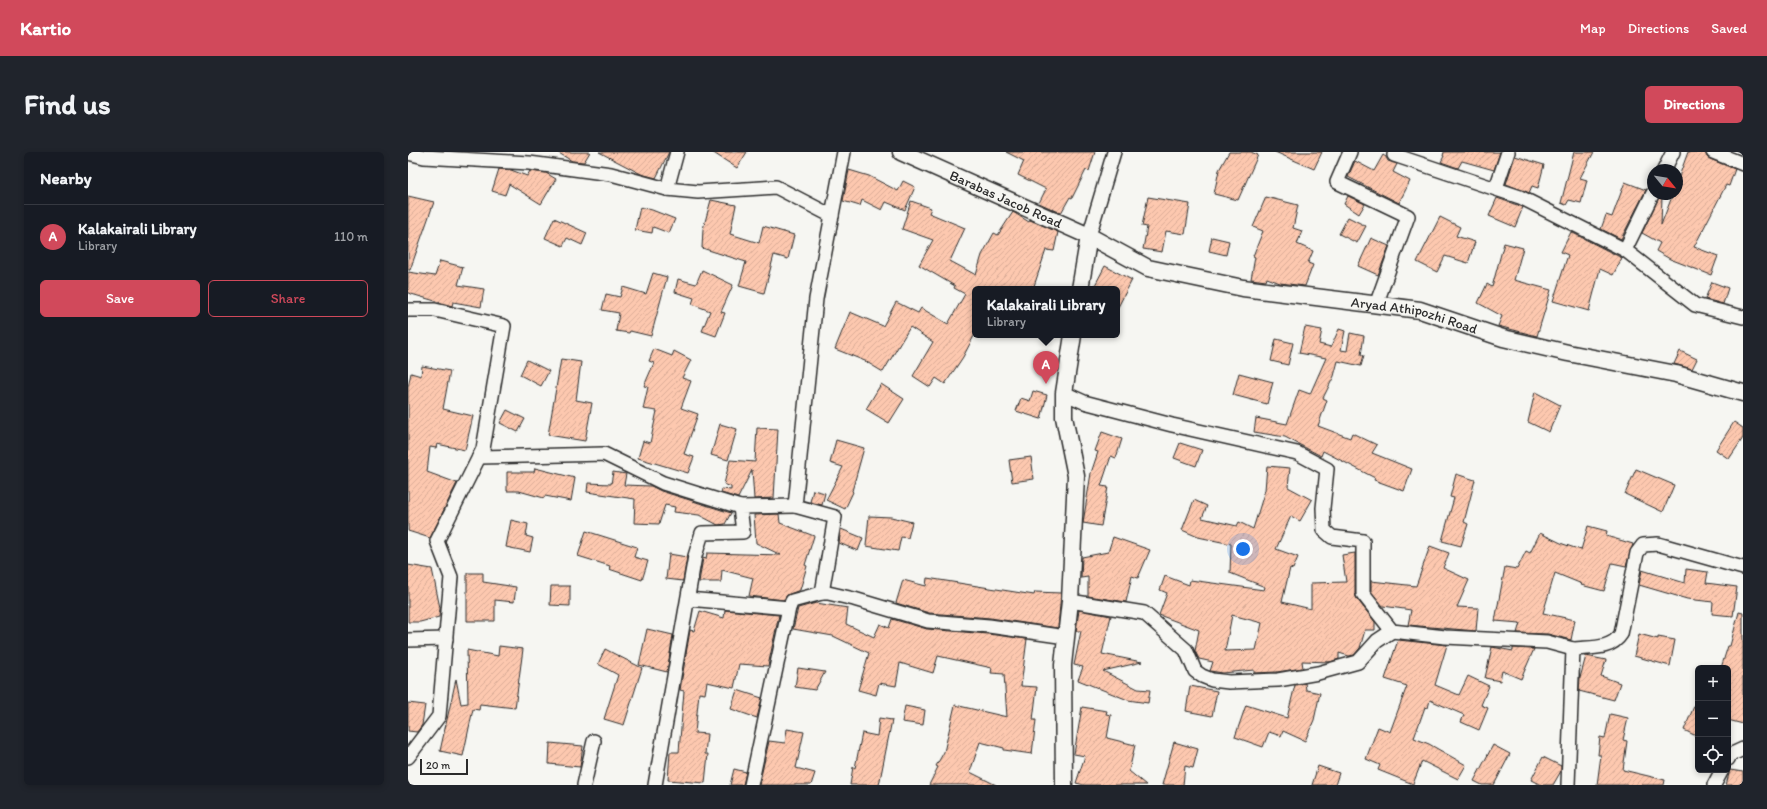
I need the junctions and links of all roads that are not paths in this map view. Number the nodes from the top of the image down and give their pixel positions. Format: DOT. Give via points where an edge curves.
graph roads {
  1 [pos="677,152"];
  2 [pos="844,152"];
  3 [pos="901,152"];
  4 [pos="1114,152"];
  5 [pos="1350,152"];
  6 [pos="1508,152"];
  7 [pos="1673,152"];
  8 [pos="1713,152"];
  9 [pos="408,153"];
  10 [pos="1394,155"];
  11 [pos="1667,164"];
  12 [pos="1743,164"];
  13 [pos="1496,188"];
  14 [pos="667,189"];
  15 [pos="1650,200"];
  16 [pos="832,216"];
  17 [pos="1089,236"];
  18 [pos="1625,250"];
  19 [pos="1081,286"];
  20 [pos="1376,305"];
  21 [pos="408,310"];
  22 [pos="1743,317"];
  23 [pos="1073,338"];
  24 [pos="1743,392"];
  25 [pos="1064,393"];
  26 [pos="479,457"];
  27 [pos="795,506"];
  28 [pos="740,507"];
  29 [pos="1743,568"];
  30 [pos="822,593"];
  31 [pos="688,599"];
  32 [pos="1070,600"];
  33 [pos="789,608"];
  34 [pos="1392,631"];
  35 [pos="1066,637"];
  36 [pos="446,639"];
  37 [pos="408,640"];
  38 [pos="1573,648"];
  39 [pos="594,741"];
  40 [pos="1743,749"];
  41 [pos="1731,754"];
  42 [pos="408,757"];
  43 [pos="1720,773"];
  44 [pos="584,785"];
  45 [pos="655,785"];
  46 [pos="751,785"];
  47 [pos="1064,785"];
  48 [pos="1568,785"];
  49 [pos="1714,785"];
  1 -- 14 [label="street"];
  2 -- 16 [label="street"];
  3 -- 17 [label="street, Barabas Jacob Road"];
  4 -- 17 [label="street"];
  5 -- 20 [label="street" via="1337,182 1408,216"];
  6 -- 13 [label="street"];
  7 -- 11 [label="street"];
  8 -- 12 [label="street"];
  9 -- 14 [label="street" via="424,157 529,163 603,173"];
  10 -- 13 [label="street"];
  13 -- 18 [label="street" via="1520,197"];
  14 -- 16 [label="street" via="698,192 776,187"];
  15 -- 18 [label="street"];
  16 -- 27 [label="street" via="816,299"];
  17 -- 19 [label="street"];
  17 -- 20 [label="street, Aryad Athipozhi Road" via="1148,268 1243,288"];
  18 -- 22 [label="street" via="1695,304"];
  20 -- 24 [label="street, Aryad Athipozhi Road" via="1420,310 1503,338 1568,354 1676,374"];
  21 -- 26 [label="street" via="435,310 504,326 483,449"];
  23 -- 25 [label="street"];
  25 -- 32 [label="street" via="1064,417 1076,476"];
  25 -- 34 [label="street" via="1084,402 1297,454 1327,469 1323,508 1324,530 1332,537 1363,541 1363,594"];
  26 -- 28 [label="street" via="604,454 663,483"];
  26 -- 36 [label="street" via="437,541 451,577"];
  27 -- 28 [label="street"];
  27 -- 30 [label="street" via="836,517"];
  28 -- 31 [label="street" via="743,532 702,533 695,556"];
  29 -- 38 [label="street" via="1658,544 1643,545 1637,553 1621,634 1610,645"];
  30 -- 33 [label="street" via="792,601"];
  30 -- 35 [label="street" via="854,599 928,621 989,626"];
  31 -- 33 [label="street"];
  31 -- 45 [label="street"];
  32 -- 34 [label="street" via="1144,613 1186,650 1195,671 1212,680 1229,682 1278,680 1358,662 1377,641"];
  32 -- 35 [label="street"];
  33 -- 46 [label="street"];
  34 -- 38 [label="street" via="1445,637 1546,642"];
  35 -- 47 [label="street" via="1063,665"];
  36 -- 37 [label="street"];
  36 -- 42 [label="street" via="439,716"];
  38 -- 48 [label="street"];
  39 -- 44 [label="street"];
  40 -- 41 [label="street"];
  43 -- 49 [label="street"];
}
